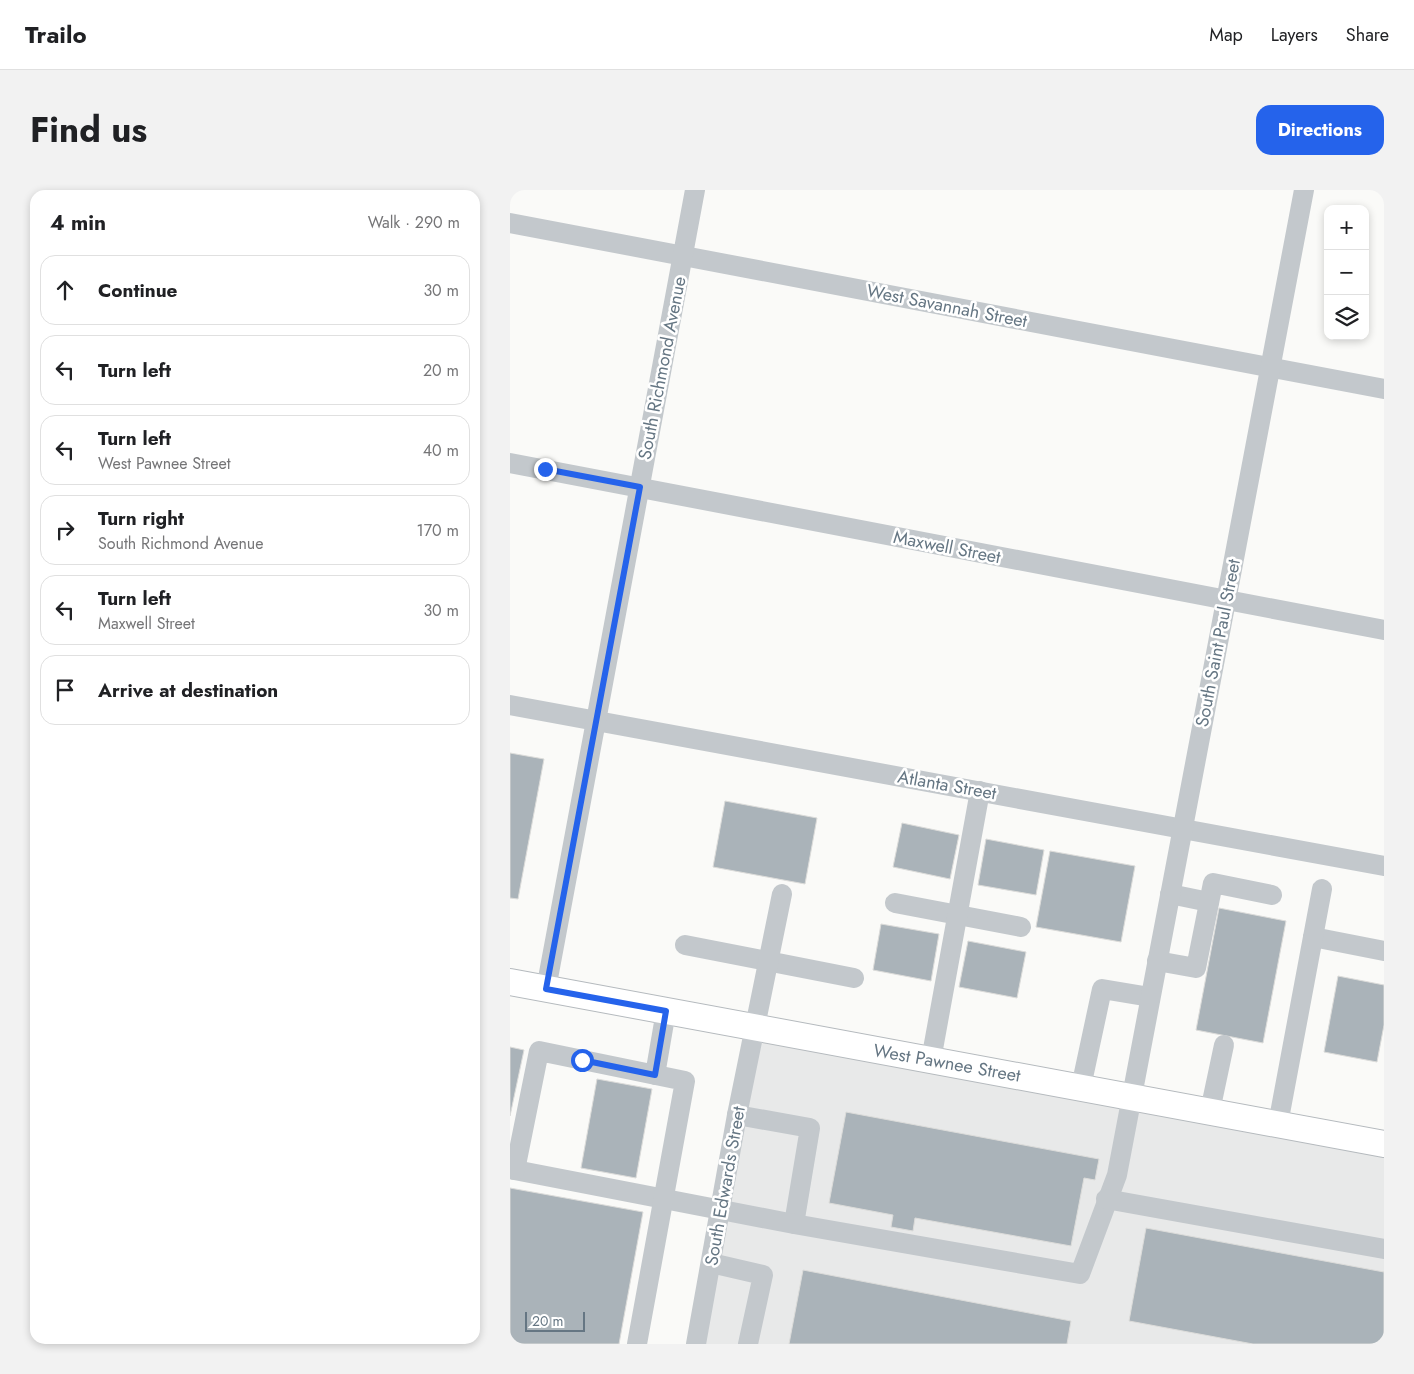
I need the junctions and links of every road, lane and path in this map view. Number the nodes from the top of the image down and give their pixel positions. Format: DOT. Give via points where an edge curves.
graph roads {
  1 [pos="696,190"];
  2 [pos="1304,190"];
  3 [pos="510,223"];
  4 [pos="683,256"];
  5 [pos="1270,368"];
  6 [pos="1384,390"];
  7 [pos="510,463"];
  8 [pos="640,487"];
  9 [pos="1226,601"];
  10 [pos="1384,630"];
  11 [pos="510,705"];
  12 [pos="596,721"];
  13 [pos="980,791"];
  14 [pos="1182,828"];
  15 [pos="1384,866"];
  16 [pos="1322,889"];
  17 [pos="782,894"];
  18 [pos="1170,894"];
  19 [pos="1272,895"];
  20 [pos="1209,902"];
  21 [pos="895,903"];
  22 [pos="957,914"];
  23 [pos="1021,926"];
  24 [pos="1313,938"];
  25 [pos="685,945"];
  26 [pos="1384,951"];
  27 [pos="768,961"];
  28 [pos="1157,961"];
  29 [pos="854,978"];
  30 [pos="510,982"];
  31 [pos="546,989"];
  32 [pos="1150,997"];
  33 [pos="666,1011"];
  34 [pos="756,1027"];
  35 [pos="1224,1045"];
  36 [pos="931,1060"];
  37 [pos="655,1075"];
  38 [pos="1081,1087"];
  39 [pos="1131,1096"];
  40 [pos="1210,1111"];
  41 [pos="737,1115"];
  42 [pos="1278,1124"];
  43 [pos="1384,1144"];
  44 [pos="513,1169"];
  45 [pos="664,1199"];
  46 [pos="1106,1199"];
  47 [pos="721,1209"];
  48 [pos="794,1224"];
  49 [pos="1384,1249"];
  50 [pos="711,1263"];
  51 [pos="637,1344"];
  52 [pos="696,1344"];
  53 [pos="748,1344"];
  1 -- 4 [label="street, South Richmond Avenue"];
  2 -- 5 [label="street, South Saint Paul Street"];
  3 -- 4 [label="street, West Savannah Street"];
  4 -- 5 [label="street, West Savannah Street"];
  4 -- 8 [label="street, South Richmond Avenue"];
  5 -- 6 [label="street, West Savannah Street"];
  5 -- 9 [label="street, South Saint Paul Street"];
  7 -- 8 [label="street, Maxwell Street"];
  8 -- 9 [label="street, Maxwell Street"];
  8 -- 12 [label="street, South Richmond Avenue"];
  9 -- 10 [label="street, Maxwell Street"];
  9 -- 14 [label="street, South Saint Paul Street"];
  11 -- 12 [label="street, Atlanta Street"];
  12 -- 13 [label="street, Atlanta Street"];
  12 -- 31 [label="street, South Richmond Avenue"];
  13 -- 14 [label="street, Atlanta Street"];
  13 -- 22 [label="street"];
  14 -- 15 [label="street, Atlanta Street"];
  14 -- 18 [label="street, South Saint Paul Street"];
  16 -- 24 [label="street"];
  17 -- 27 [label="street, South Edwards Street"];
  18 -- 20 [label="street"];
  18 -- 28 [label="street, South Saint Paul Street"];
  19 -- 20 [label="street" via="1212,883"];
  20 -- 28 [label="street" via="1196,968"];
  21 -- 22 [label="street"];
  22 -- 23 [label="street"];
  22 -- 36 [label="street"];
  24 -- 26 [label="street"];
  24 -- 42 [label="street"];
  25 -- 27 [label="street"];
  27 -- 29 [label="street"];
  27 -- 34 [label="street, South Edwards Street"];
  28 -- 32 [label="street, South Saint Paul Street"];
  30 -- 31 [label="main road, West Pawnee Street"];
  31 -- 33 [label="main road, West Pawnee Street"];
  32 -- 38 [label="street" via="1102,989"];
  32 -- 39 [label="street, South Saint Paul Street"];
  33 -- 34 [label="main road, West Pawnee Street"];
  33 -- 37 [label="street"];
  34 -- 36 [label="main road, West Pawnee Street"];
  34 -- 41 [label="street, South Edwards Street"];
  35 -- 40 [label="street"];
  36 -- 38 [label="main road, West Pawnee Street"];
  37 -- 44 [label="street" via="539,1050"];
  37 -- 45 [label="street" via="685,1081"];
  38 -- 39 [label="main road, West Pawnee Street"];
  39 -- 40 [label="main road, West Pawnee Street"];
  39 -- 46 [label="street, South Saint Paul Street" via="1117,1175"];
  40 -- 42 [label="main road, West Pawnee Street"];
  41 -- 47 [label="street, South Edwards Street"];
  41 -- 48 [label="street" via="810,1128"];
  42 -- 43 [label="main road, West Pawnee Street"];
  44 -- 45 [label="street"];
  45 -- 47 [label="street"];
  45 -- 51 [label="street"];
  46 -- 48 [label="street, South Saint Paul Street" via="1080,1274"];
  46 -- 49 [label="street"];
  47 -- 48 [label="street"];
  47 -- 50 [label="street, South Edwards Street"];
  50 -- 52 [label="street, South Edwards Street"];
  50 -- 53 [label="street" via="763,1275"];
}
